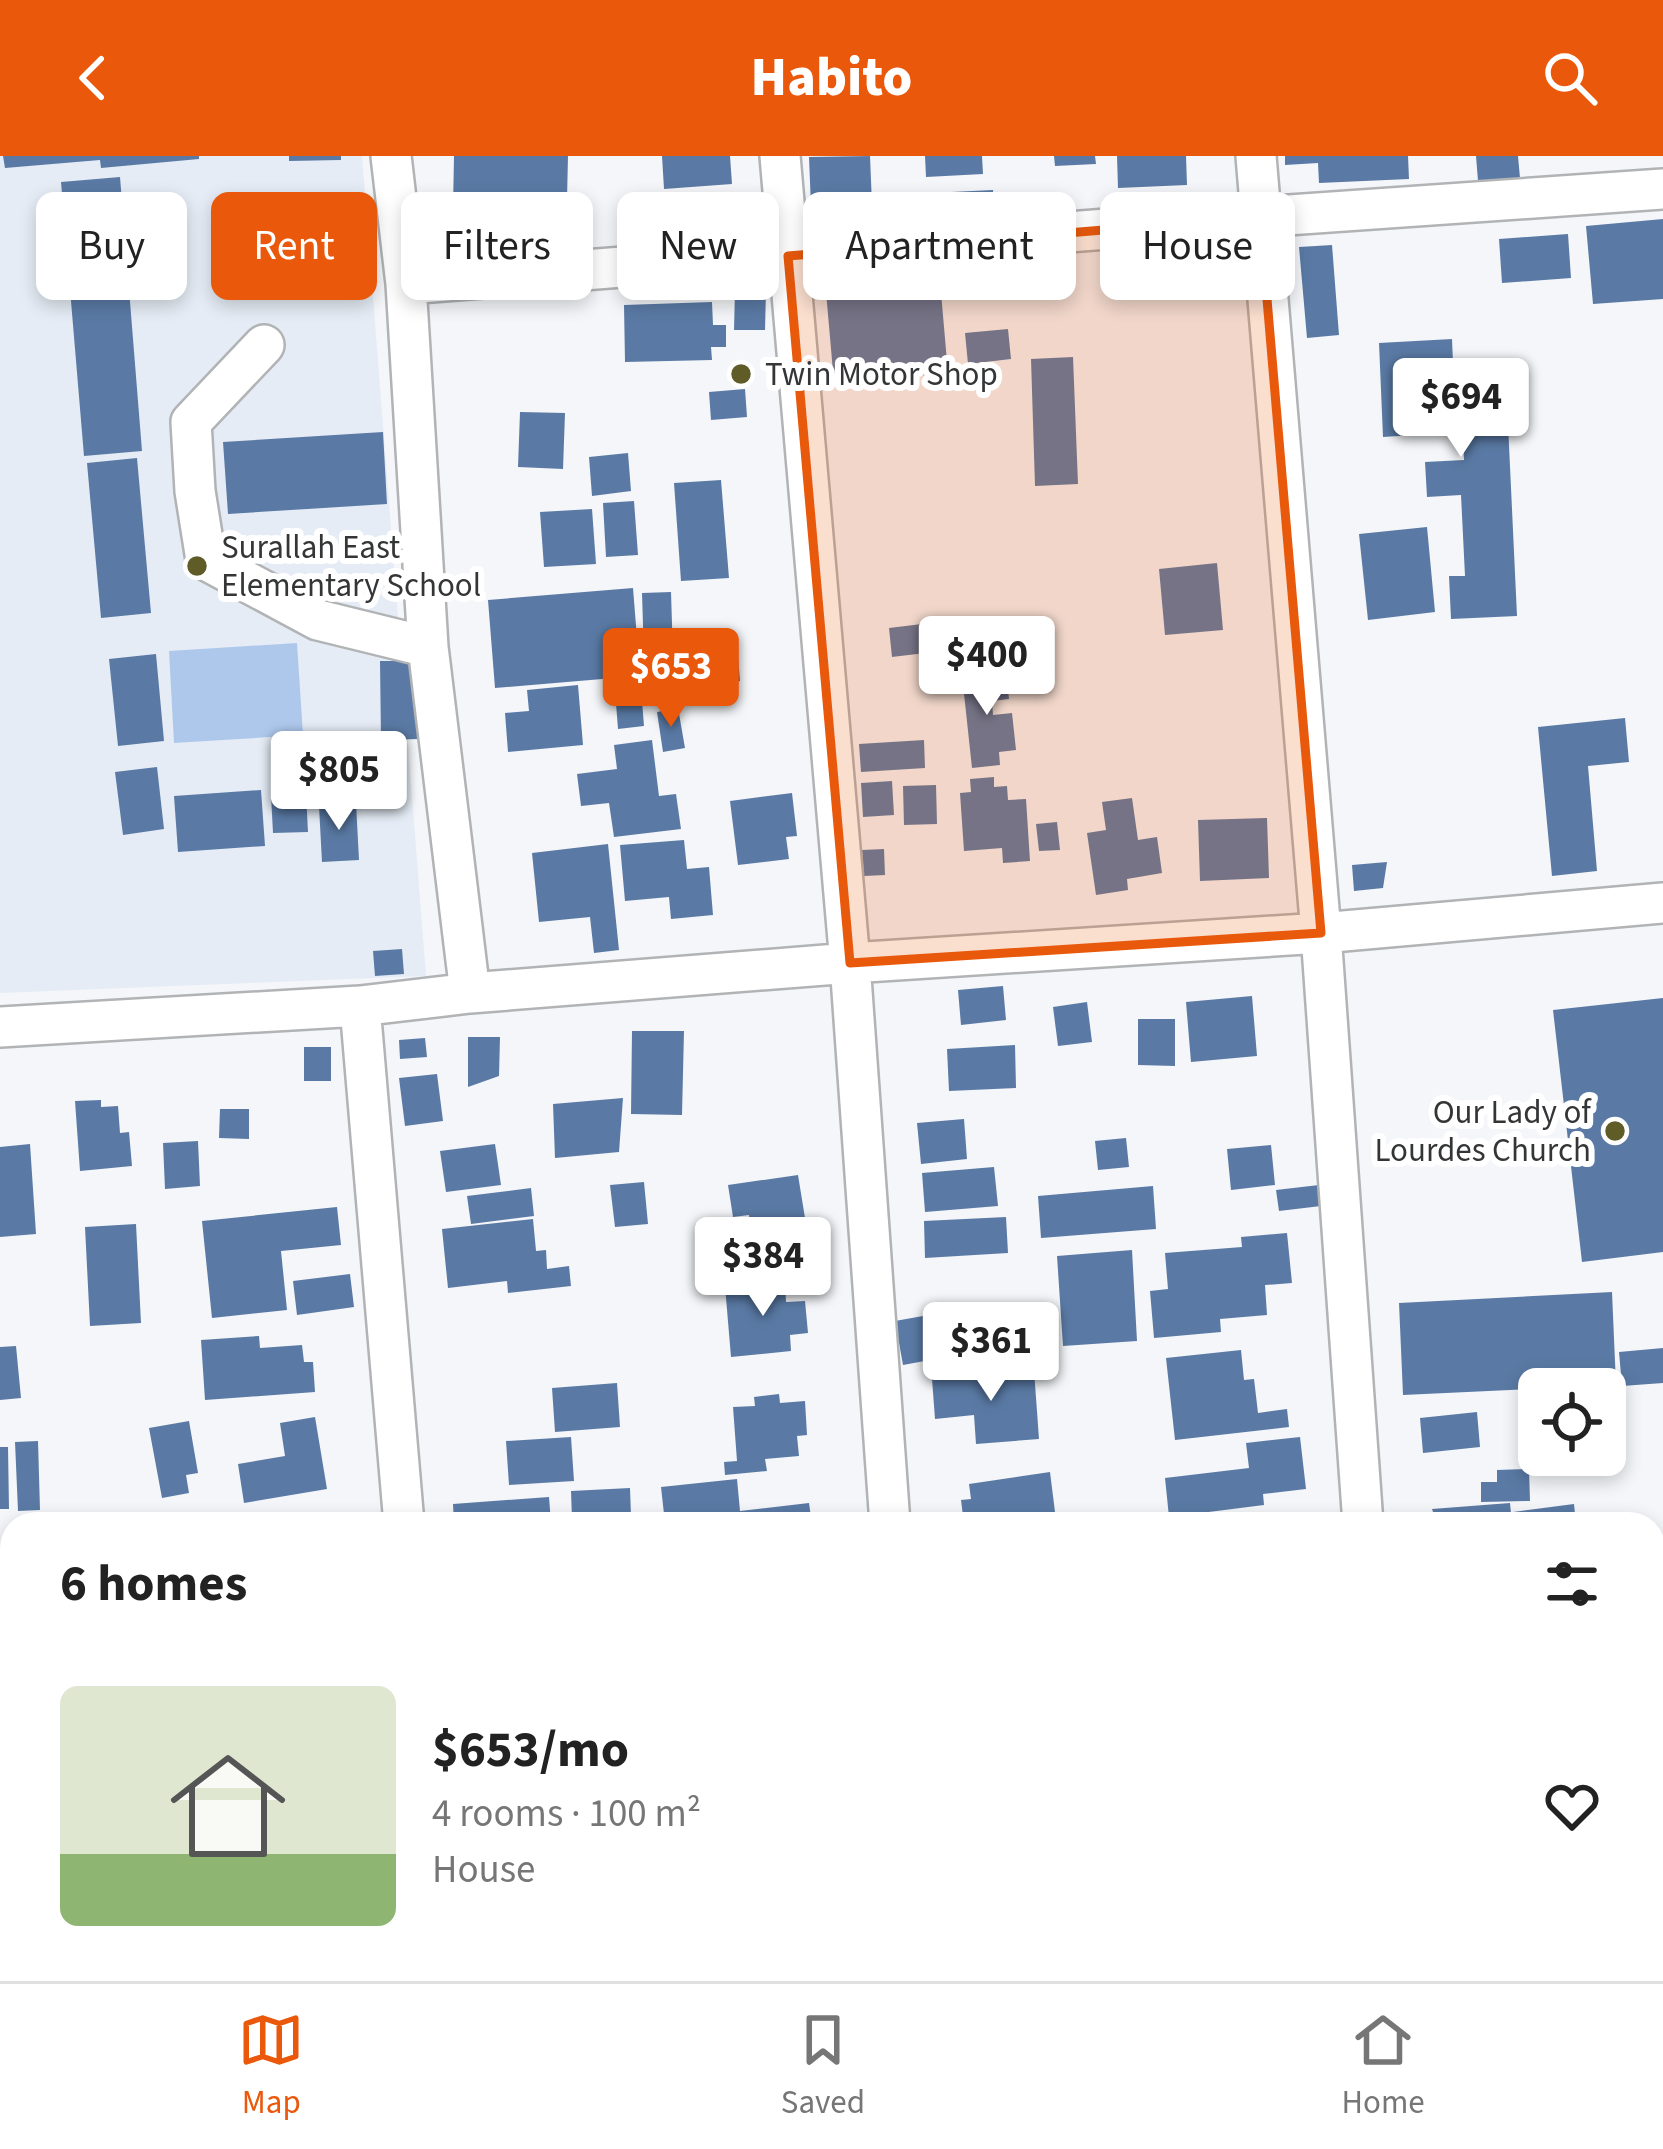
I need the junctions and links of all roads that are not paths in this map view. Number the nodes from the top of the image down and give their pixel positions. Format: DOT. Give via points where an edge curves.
graph roads {
  1 [pos="391,156"];
  2 [pos="780,156"];
  3 [pos="1256,156"];
  4 [pos="1663,189"];
  5 [pos="1258,192"];
  6 [pos="1295,215"];
  7 [pos="1100,230"];
  8 [pos="401,241"];
  9 [pos="788,256"];
  10 [pos="593,270"];
  11 [pos="407,300"];
  12 [pos="1267,300"];
  13 [pos="264,345"];
  14 [pos="428,647"];
  15 [pos="1663,903"];
  16 [pos="1321,933"];
  17 [pos="850,963"];
  18 [pos="470,993"];
  19 [pos="360,1006"];
  20 [pos="0,1027"];
  21 [pos="403,1512"];
  22 [pos="889,1512"];
  23 [pos="1362,1512"];
  1 -- 8 [label="street"];
  2 -- 9 [label="street"];
  3 -- 5 [label="street"];
  4 -- 6 [label="street"];
  7 -- 9 [label="street"];
  9 -- 10 [label="street"];
  9 -- 17 [label="street"];
  11 -- 14 [label="street"];
  12 -- 16 [label="street"];
  13 -- 14 [label="street" via="190,422 206,560 318,620"];
  14 -- 18 [label="street"];
  15 -- 16 [label="street"];
  16 -- 17 [label="street"];
  16 -- 23 [label="street"];
  17 -- 18 [label="street"];
  17 -- 22 [label="street"];
  18 -- 19 [label="street"];
  19 -- 20 [label="street"];
  19 -- 21 [label="street"];
}
